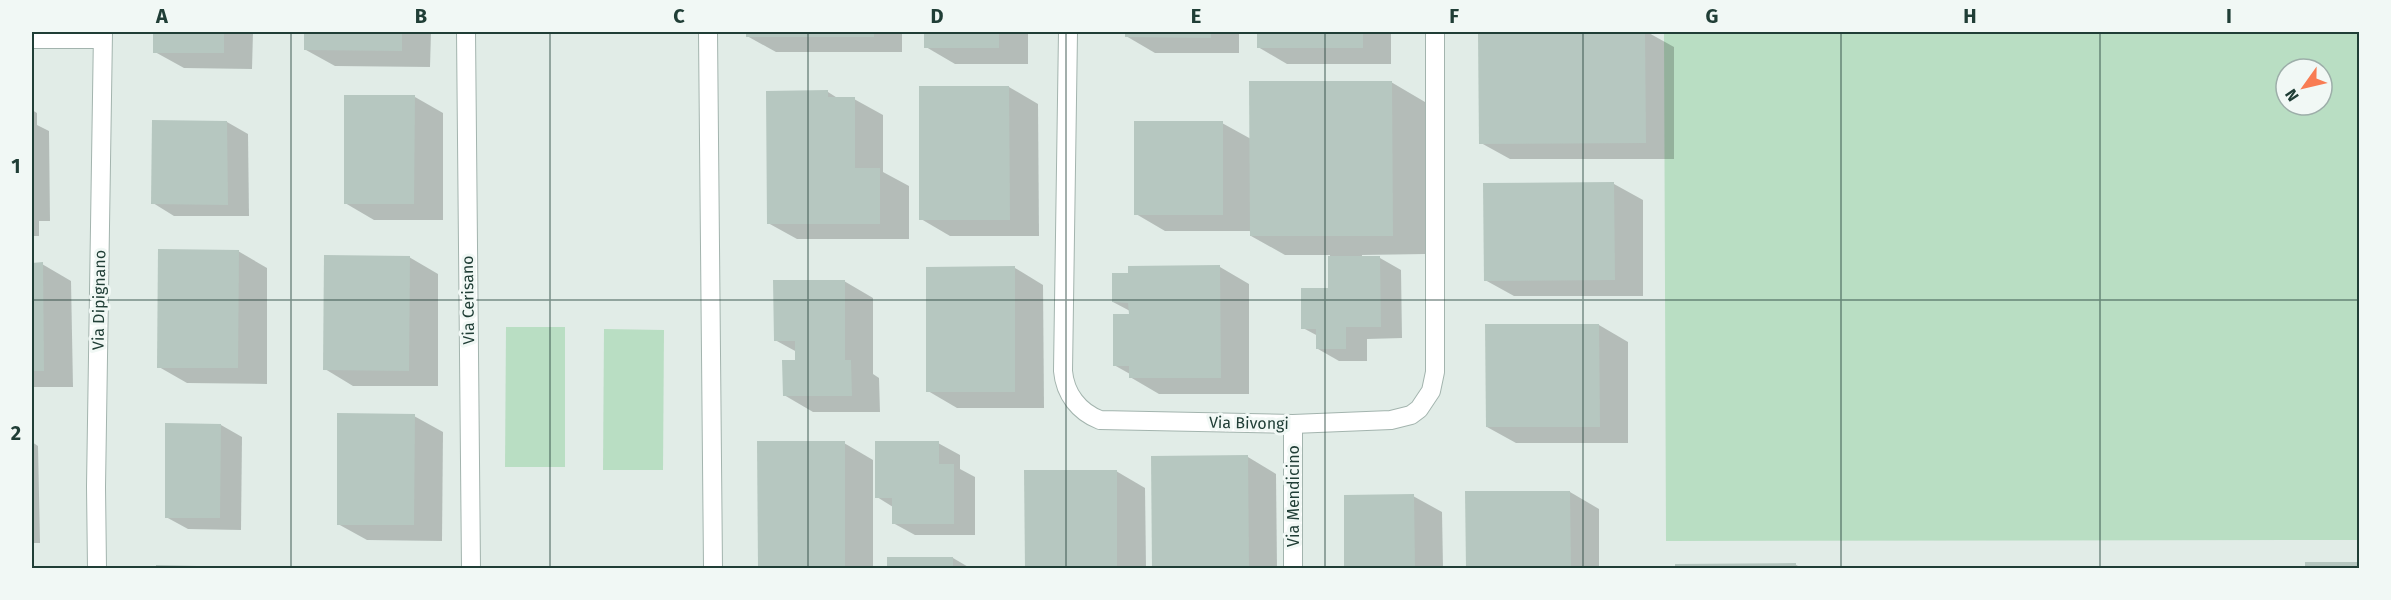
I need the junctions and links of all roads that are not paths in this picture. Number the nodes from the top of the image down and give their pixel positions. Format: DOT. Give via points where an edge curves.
graph roads {
  1 [pos="466,32"];
  2 [pos="708,32"];
  3 [pos="1068,32"];
  4 [pos="1434,32"];
  5 [pos="103,35"];
  6 [pos="32,39"];
  7 [pos="1293,424"];
  8 [pos="97,568"];
  9 [pos="471,568"];
  10 [pos="713,568"];
  11 [pos="1293,568"];
  1 -- 9 [label="street, Via Cerisano"];
  2 -- 10 [label="street"];
  3 -- 7 [label="street, Via Bivongi" via="1063,371 1066,387 1085,412 1100,420"];
  4 -- 7 [label="street, Via Bivongi" via="1431,391 1419,409 1401,419"];
  5 -- 6 [label="street"];
  5 -- 8 [label="street, Via Dipignano"];
  7 -- 11 [label="street, Via Mendicino"];
}
